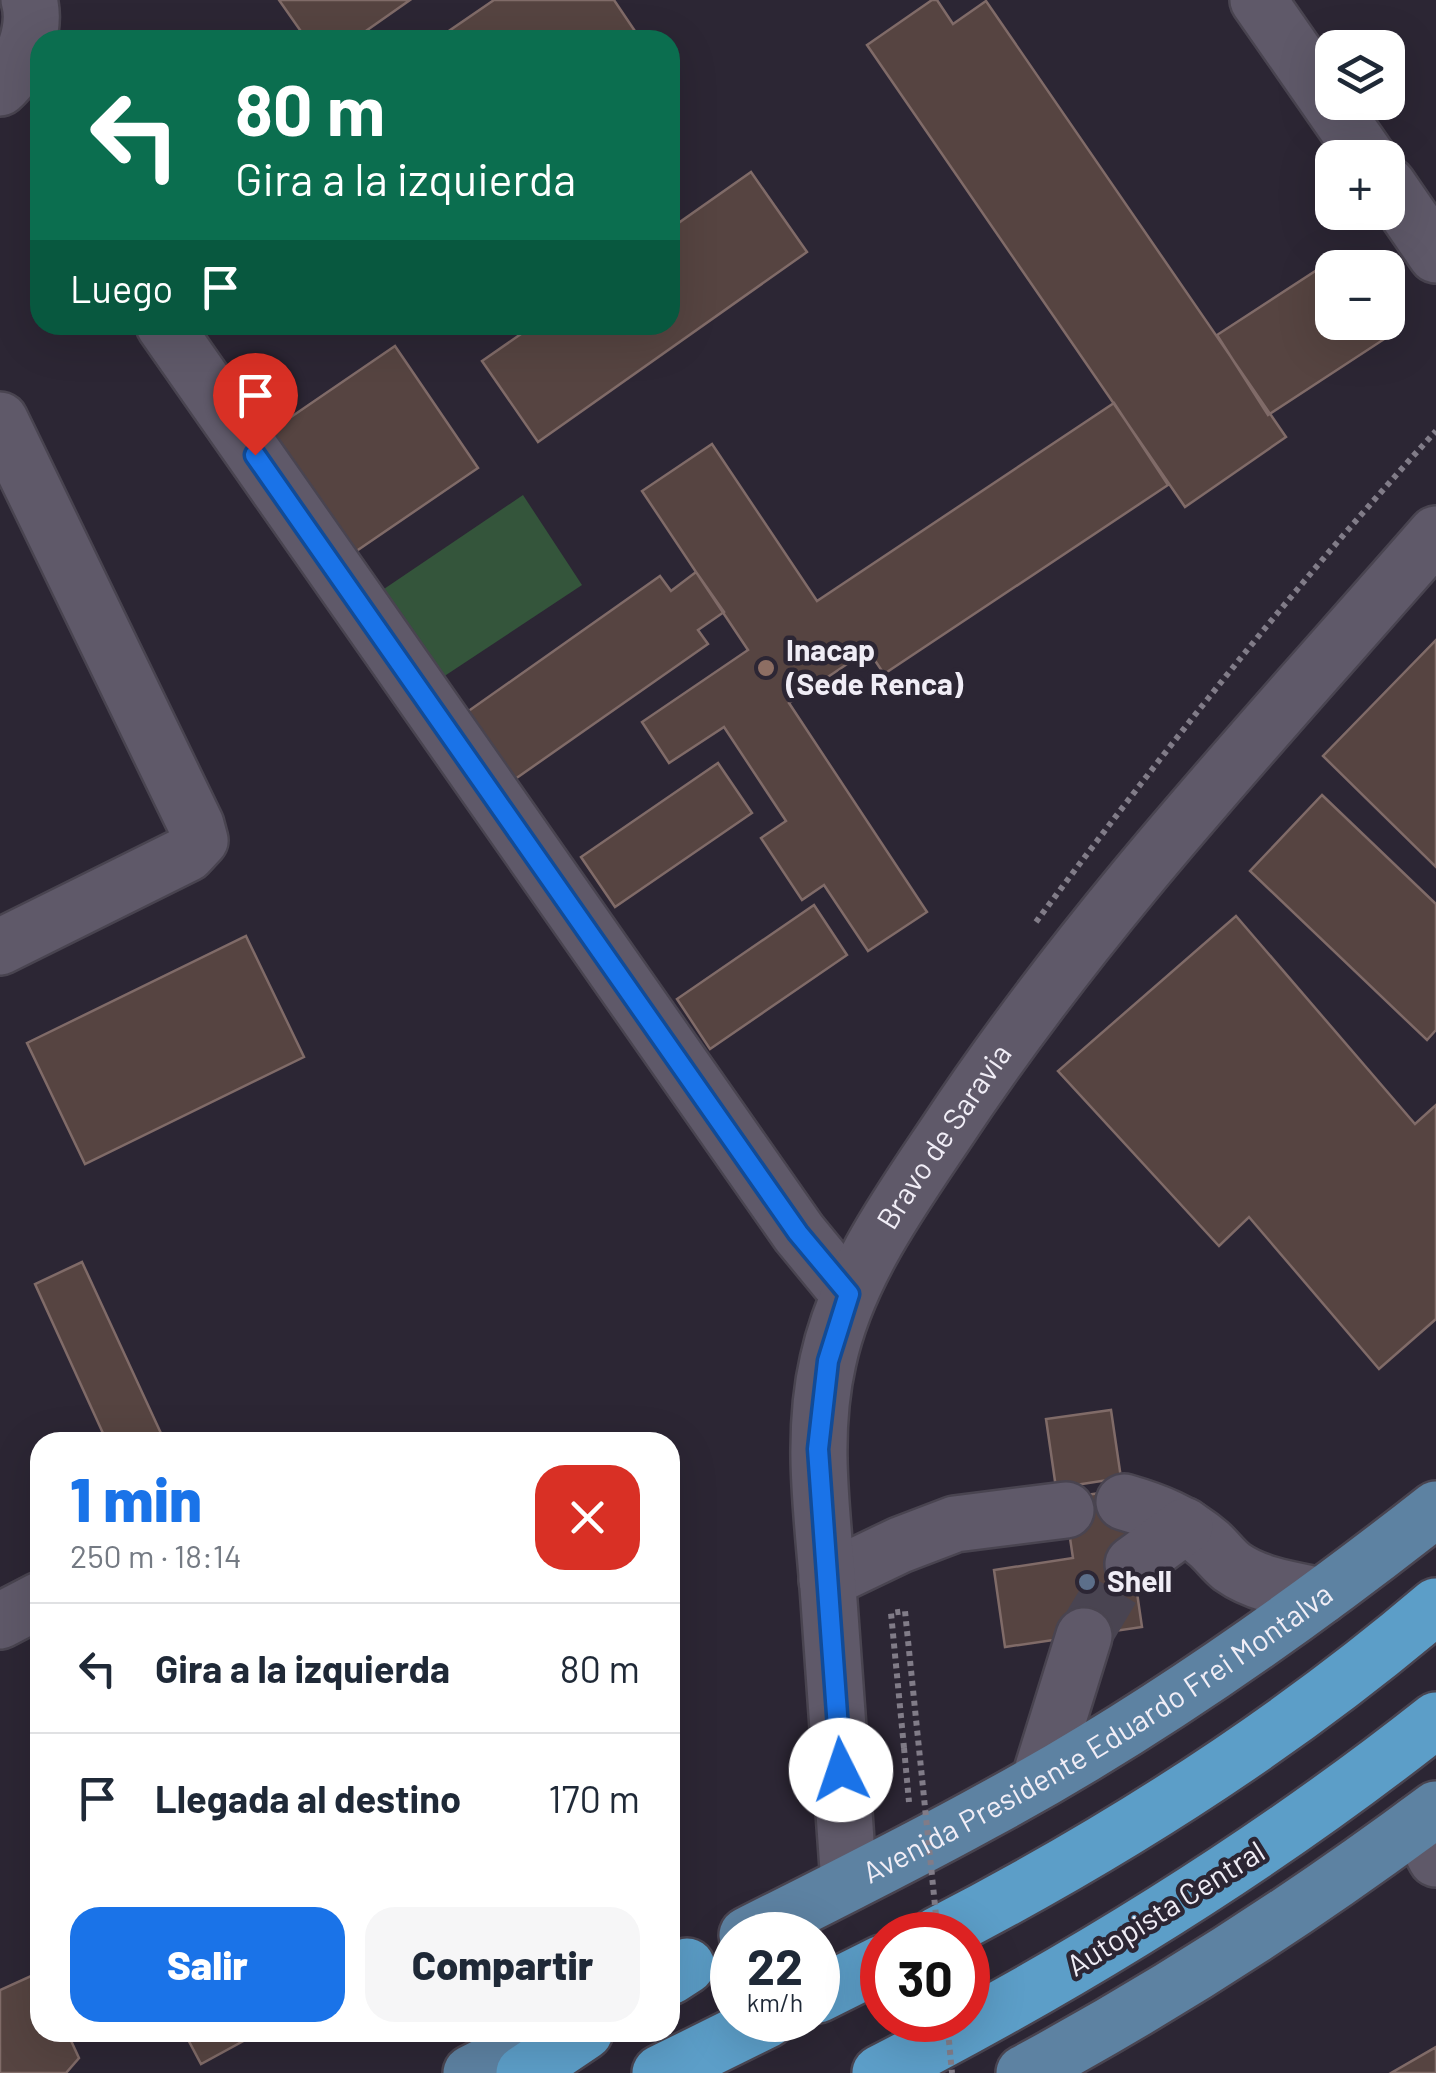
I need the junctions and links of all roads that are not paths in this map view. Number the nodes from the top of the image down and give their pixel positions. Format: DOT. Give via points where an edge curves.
graph roads {
  1 [pos="29,0"];
  2 [pos="1258,0"];
  3 [pos="0,88"];
  4 [pos="1355,140"];
  5 [pos="1405,210"];
  6 [pos="1436,254"];
  7 [pos="171,335"];
  8 [pos="0,420"];
  9 [pos="1436,534"];
  10 [pos="0,948"];
  11 [pos="849,1294"];
  12 [pos="1124,1502"];
  13 [pos="1436,1509"];
  14 [pos="1066,1510"];
  15 [pos="1185,1526"];
  16 [pos="1133,1564"];
  17 [pos="827,1580"];
  18 [pos="1322,1596"];
  19 [pos="30,1605"];
  20 [pos="1436,1606"];
  21 [pos="0,1621"];
  22 [pos="1084,1636"];
  23 [pos="1436,1720"];
  24 [pos="1038,1781"];
  25 [pos="1430,1830"];
  26 [pos="849,1883"];
  27 [pos="792,1912"];
  28 [pos="978,1912"];
  29 [pos="532,2042"];
  30 [pos="570,2042"];
  31 [pos="723,2042"];
  32 [pos="471,2073"];
  33 [pos="524,2073"];
  34 [pos="660,2073"];
  35 [pos="880,2073"];
  36 [pos="1024,2073"];
  1 -- 3 [label="street" via="33,14 24,53"];
  2 -- 4 [label="street"];
  5 -- 6 [label="street"];
  7 -- 11 [label="street" via="798,1233"];
  8 -- 10 [label="street" via="200,840 187,854"];
  9 -- 11 [label="street, Bravo de Saravia" via="1089,935 945,1134"];
  11 -- 17 [label="street, Bravo de Saravia" via="828,1361 818,1449"];
  12 -- 15 [label="street"];
  13 -- 18 [label="main road, Avenida Presidente Eduardo Frei Montalva"];
  14 -- 17 [label="street" via="955,1524"];
  15 -- 16 [label="street"];
  15 -- 18 [label="street" via="1248,1576"];
  17 -- 26 [label="street, Bravo de Saravia"];
  18 -- 24 [label="main road, Avenida Presidente Eduardo Frei Montalva"];
  19 -- 21 [label="street"];
  20 -- 28 [label="highway" via="1217,1770"];
  22 -- 24 [label="street"];
  23 -- 35 [label="highway, Autopista Central" via="1182,1902 986,2019"];
  24 -- 26 [label="main road, Avenida Presidente Eduardo Frei Montalva"];
  25 -- 36 [label="main road"];
  26 -- 27 [label="main road, Avenida Presidente Eduardo Frei Montalva"];
  29 -- 32 [label="main road"];
  30 -- 33 [label="highway"];
  31 -- 34 [label="highway"];
}
